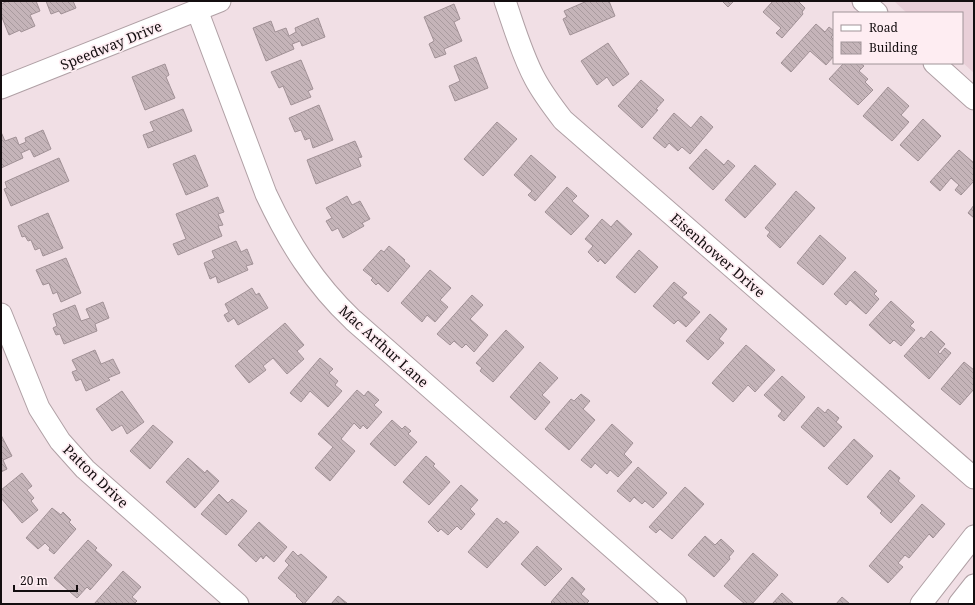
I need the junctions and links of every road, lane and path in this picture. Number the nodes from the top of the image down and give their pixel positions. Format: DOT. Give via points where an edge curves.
graph roads {
  1 [pos="220,1"];
  2 [pos="505,1"];
  3 [pos="863,1"];
  4 [pos="197,10"];
  5 [pos="876,12"];
  6 [pos="935,64"];
  7 [pos="1,88"];
  8 [pos="974,99"];
  9 [pos="1,314"];
  10 [pos="974,478"];
  11 [pos="974,536"];
  12 [pos="974,585"];
  13 [pos="238,604"];
  14 [pos="676,604"];
  15 [pos="920,604"];
  16 [pos="959,604"];
  1 -- 4 [label="street, Speedway Drive"];
  2 -- 10 [label="street, Eisenhower Drive" via="534,77 563,120"];
  3 -- 5 [label="street"];
  4 -- 7 [label="street, Speedway Drive"];
  4 -- 14 [label="street, Mac Arthur Lane" via="266,194 293,246 321,285 353,320"];
  6 -- 8 [label="street"];
  9 -- 13 [label="street, Patton Drive" via="39,408 63,445 85,469"];
  11 -- 15 [label="street"];
  12 -- 16 [label="street"];
}
